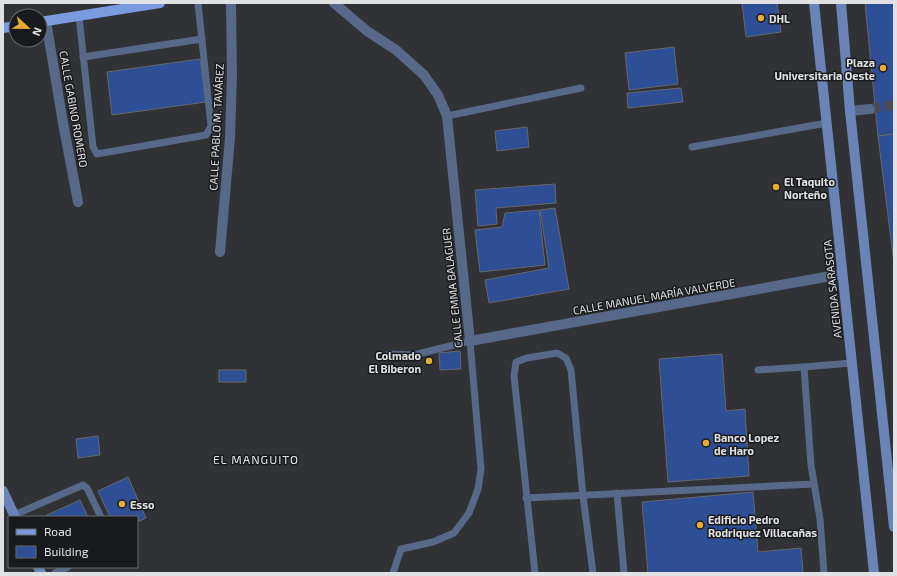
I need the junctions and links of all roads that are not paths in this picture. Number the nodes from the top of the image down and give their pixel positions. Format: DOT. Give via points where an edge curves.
graph roads {
  1 [pos="160,3"];
  2 [pos="198,3"];
  3 [pos="231,3"];
  4 [pos="334,3"];
  5 [pos="814,3"];
  6 [pos="841,3"];
  7 [pos="79,16"];
  8 [pos="48,20"];
  9 [pos="202,39"];
  10 [pos="48,46"];
  11 [pos="83,57"];
  12 [pos="580,88"];
  13 [pos="870,109"];
  14 [pos="850,111"];
  15 [pos="447,116"];
  16 [pos="827,123"];
  17 [pos="692,147"];
  18 [pos="78,202"];
  19 [pos="220,252"];
  20 [pos="842,274"];
  21 [pos="470,341"];
  22 [pos="389,354"];
  23 [pos="852,363"];
  24 [pos="804,367"];
  25 [pos="758,370"];
  26 [pos="814,484"];
  27 [pos="892,486"];
  28 [pos="3,491"];
  29 [pos="617,493"];
  30 [pos="583,496"];
  31 [pos="526,498"];
  32 [pos="15,516"];
  33 [pos="101,516"];
  34 [pos="894,527"];
  35 [pos="66,568"];
  36 [pos="55,573"];
  37 [pos="393,573"];
  38 [pos="535,573"];
  39 [pos="593,573"];
  40 [pos="624,573"];
  41 [pos="824,573"];
  42 [pos="874,573"];
  1 -- 7 [label="main road"];
  2 -- 9 [label="lane"];
  3 -- 19 [label="street, CALLE PABLO M. TAVÁREZ" via="230,138"];
  4 -- 15 [label="street, CALLE EMMA BALAGUER" via="367,31 396,50 424,75 438,95"];
  5 -- 16 [label="main road, AVENIDA SARASOTA"];
  6 -- 14 [label="main road"];
  7 -- 8 [label="main road"];
  7 -- 11 [label="lane"];
  9 -- 11 [label="lane"];
  9 -- 11 [label="lane" via="211,126 206,135 97,154 93,147"];
  10 -- 18 [label="street, CALLE GABINO ROMERO"];
  12 -- 15 [label="lane"];
  13 -- 14 [label="street"];
  14 -- 27 [label="main road"];
  15 -- 21 [label="street, CALLE EMMA BALAGUER"];
  16 -- 17 [label="lane"];
  16 -- 20 [label="main road, AVENIDA SARASOTA"];
  20 -- 21 [label="street, CALLE MANUEL MARÍA VALVERDE"];
  20 -- 23 [label="main road, AVENIDA SARASOTA"];
  21 -- 22 [label="lane" via="414,355"];
  21 -- 37 [label="lane, CALLE EMMA BALAGUER" via="481,469 478,489 468,513 454,533 433,542 401,549"];
  23 -- 24 [label="lane"];
  23 -- 42 [label="main road, AVENIDA SARASOTA"];
  24 -- 25 [label="lane"];
  24 -- 26 [label="lane"];
  26 -- 29 [label="lane"];
  26 -- 41 [label="lane"];
  27 -- 34 [label="main road"];
  28 -- 32 [label="main road"];
  29 -- 30 [label="lane"];
  29 -- 40 [label="lane"];
  30 -- 31 [label="lane"];
  30 -- 31 [label="lane" via="570,370 566,358 557,353 516,362 514,376"];
  30 -- 39 [label="lane"];
  31 -- 38 [label="lane"];
  32 -- 33 [label="lane" via="83,485 88,488"];
  35 -- 36 [label="lane"];
}
